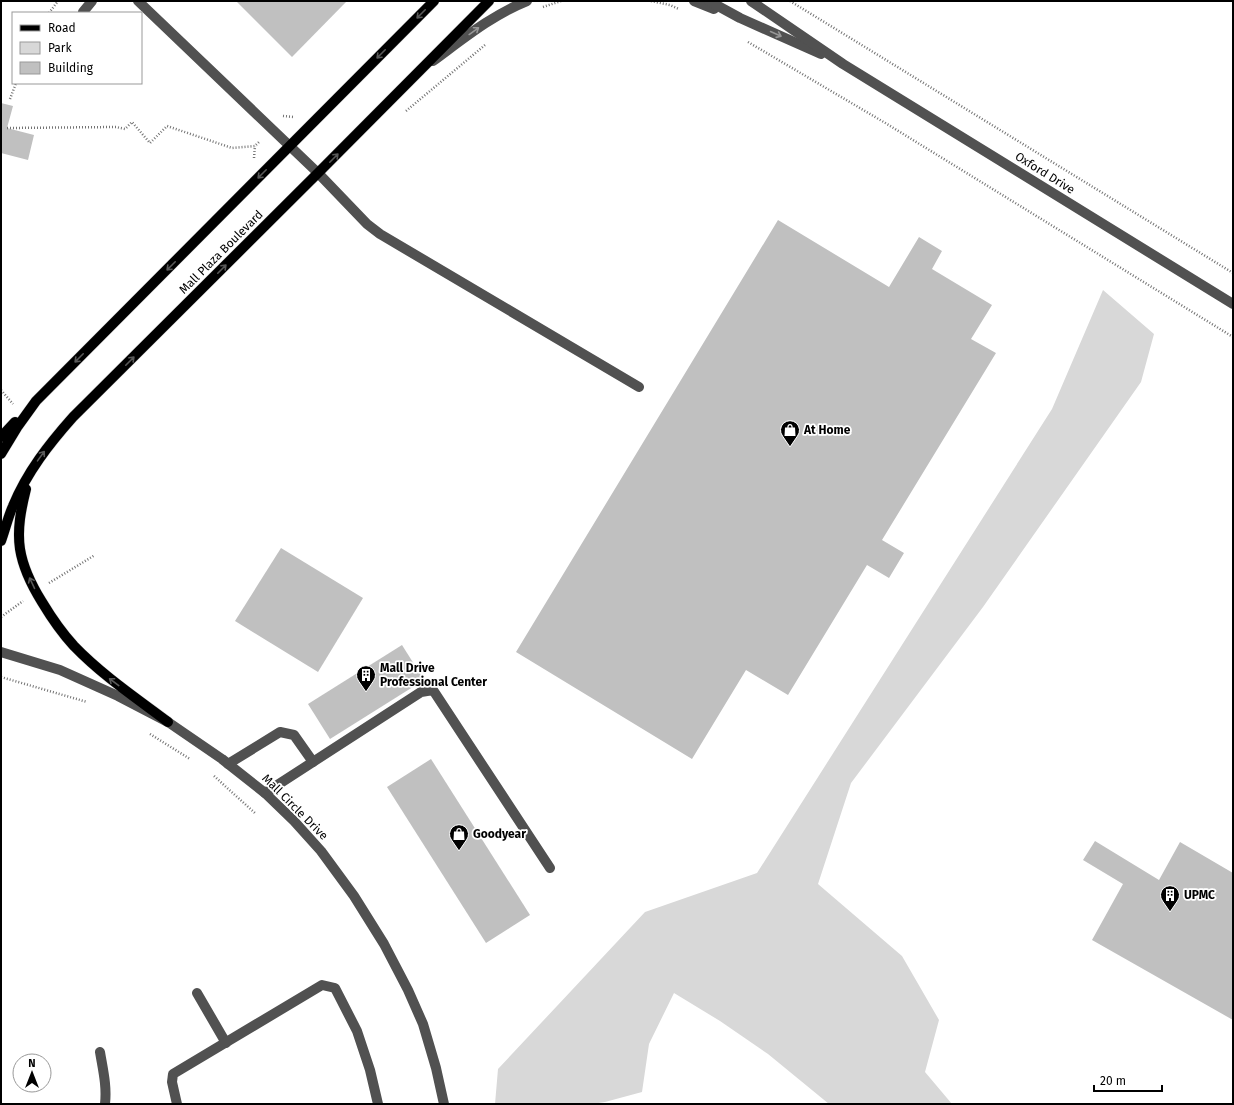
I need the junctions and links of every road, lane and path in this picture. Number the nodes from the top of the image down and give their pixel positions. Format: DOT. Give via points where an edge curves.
graph roads {
  1 [pos="58,1"];
  2 [pos="92,1"];
  3 [pos="138,1"];
  4 [pos="434,1"];
  5 [pos="489,1"];
  6 [pos="527,1"];
  7 [pos="561,1"];
  8 [pos="650,1"];
  9 [pos="694,1"];
  10 [pos="708,1"];
  11 [pos="751,1"];
  12 [pos="790,1"];
  13 [pos="542,8"];
  14 [pos="683,10"];
  15 [pos="50,12"];
  16 [pos="83,12"];
  17 [pos="740,18"];
  18 [pos="746,40"];
  19 [pos="491,41"];
  20 [pos="842,64"];
  21 [pos="420,71"];
  22 [pos="16,84"];
  23 [pos="10,100"];
  24 [pos="404,112"];
  25 [pos="277,114"];
  26 [pos="297,116"];
  27 [pos="7,128"];
  28 [pos="255,146"];
  29 [pos="290,146"];
  30 [pos="318,173"];
  31 [pos="1233,273"];
  32 [pos="1233,304"];
  33 [pos="1233,337"];
  34 [pos="639,387"];
  35 [pos="1,390"];
  36 [pos="36,401"];
  37 [pos="13,405"];
  38 [pos="1,437"];
  39 [pos="1,454"];
  40 [pos="30,472"];
  41 [pos="1,541"];
  42 [pos="1,652"];
  43 [pos="1,677"];
  44 [pos="90,703"];
  45 [pos="168,722"];
  46 [pos="144,730"];
  47 [pos="193,761"];
  48 [pos="313,762"];
  49 [pos="228,764"];
  50 [pos="211,773"];
  51 [pos="265,793"];
  52 [pos="256,814"];
  53 [pos="550,868"];
  54 [pos="197,993"];
  55 [pos="226,1043"];
  56 [pos="100,1052"];
  57 [pos="105,1104"];
  58 [pos="176,1104"];
  59 [pos="378,1104"];
  60 [pos="444,1104"];
  1 -- 15 [label="path"];
  2 -- 16 [label="street"];
  3 -- 29 [label="street"];
  4 -- 29 [label="main road, one-way"];
  5 -- 21 [label="main road, Mall Plaza Boulevard"];
  21 -- 6 [label="street, one-way" via="489,21"];
  7 -- 13 [label="path"];
  8 -- 14 [label="path"];
  9 -- 17 [label="street"];
  10 -- 17 [label="street, Oxford Drive"];
  11 -- 20 [label="street, Oxford Drive"];
  12 -- 31 [label="path"];
  17 -- 20 [label="street, Oxford Drive, one-way"];
  18 -- 33 [label="path"];
  19 -- 24 [label="path"];
  20 -- 32 [label="street, Oxford Drive"];
  30 -- 21 [label="main road, Mall Plaza Boulevard, one-way"];
  22 -- 23 [label="path"];
  25 -- 26 [label="path" via="292,118"];
  27 -- 28 [label="path" via="125,129 132,122 150,143 167,126 232,148"];
  29 -- 30 [label="street"];
  29 -- 36 [label="main road, one-way"];
  30 -- 34 [label="street" via="380,234"];
  40 -- 30 [label="main road, Mall Plaza Boulevard, one-way" via="50,443 74,417"];
  35 -- 37 [label="path"];
  36 -- 38 [label="main road"];
  36 -- 39 [label="main road"];
  40 -- 41 [label="main road, Mall Plaza Boulevard" via="12,506"];
  45 -- 40 [label="main road, one-way" via="107,676 73,645 36,591 26,570 19,536 22,506"];
  42 -- 45 [label="street, Mall Circle Drive" via="60,670"];
  43 -- 44 [label="path"];
  45 -- 49 [label="street, Mall Circle Drive"];
  46 -- 47 [label="path"];
  48 -- 49 [label="street" via="294,735 280,732"];
  48 -- 51 [label="street"];
  48 -- 53 [label="street" via="421,692 433,690"];
  49 -- 51 [label="street, Mall Circle Drive"];
  50 -- 52 [label="path"];
  51 -- 60 [label="street, Mall Circle Drive" via="321,851 354,896 384,944 424,1024"];
  54 -- 55 [label="street"];
  55 -- 58 [label="street" via="173,1074"];
  55 -- 59 [label="street" via="322,985 335,988 357,1031"];
  56 -- 57 [label="street" via="105,1081"];
}
